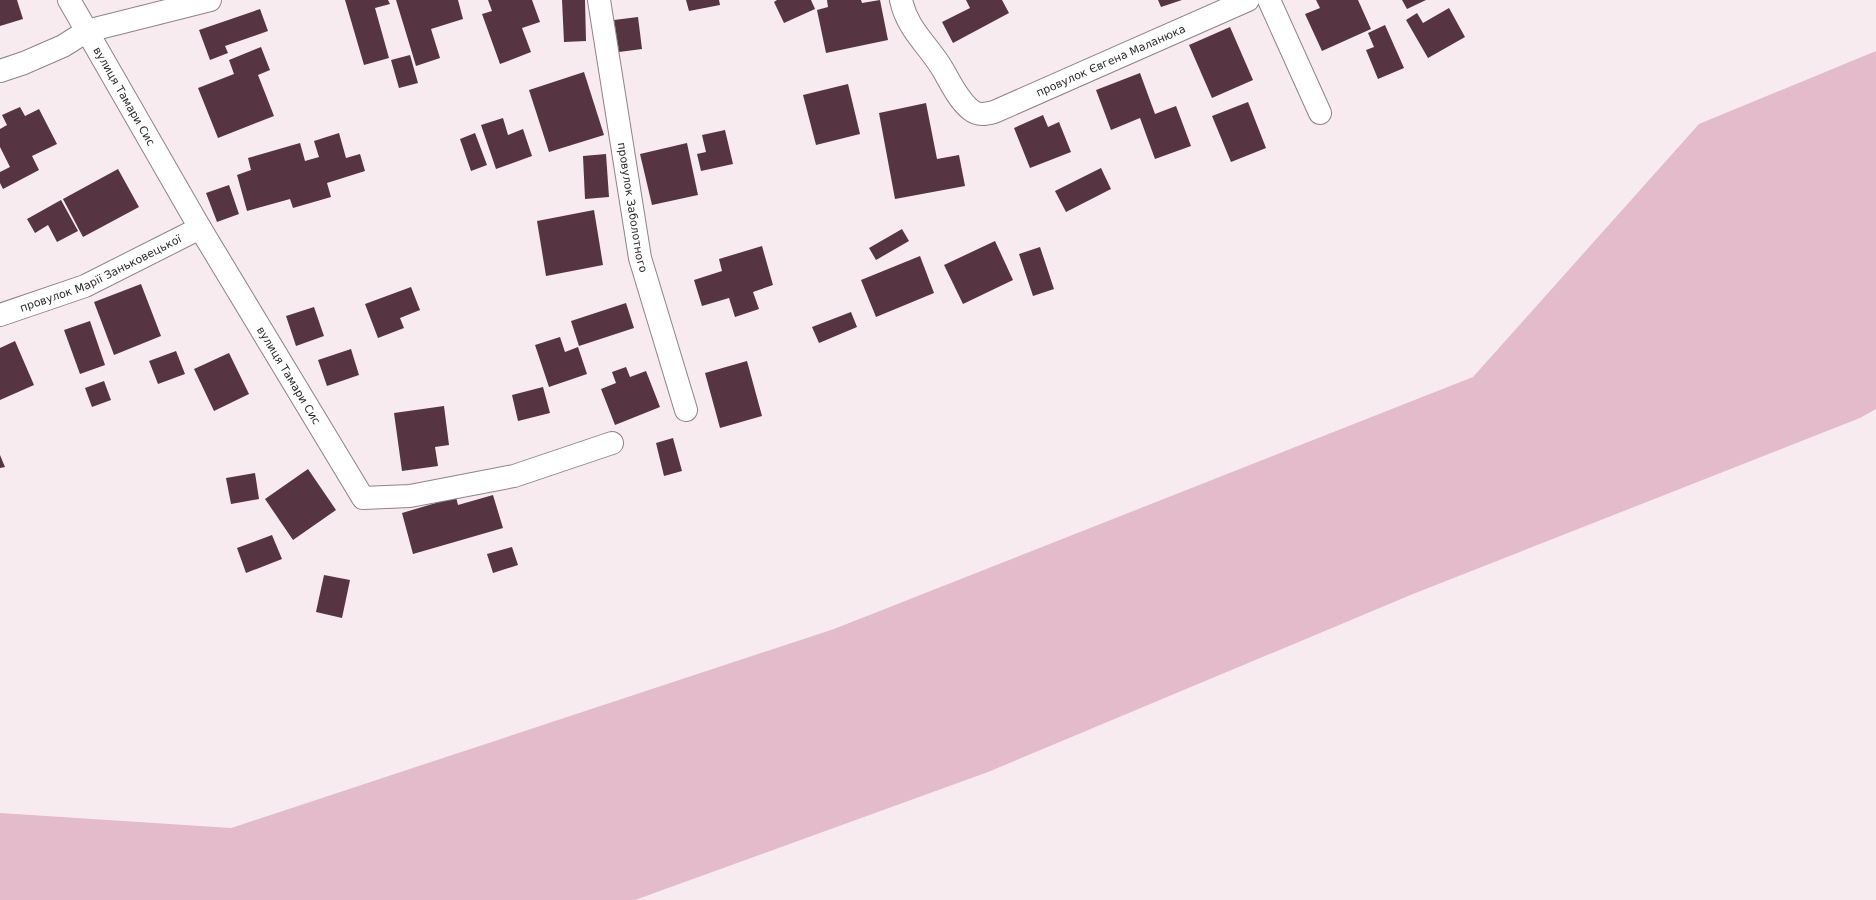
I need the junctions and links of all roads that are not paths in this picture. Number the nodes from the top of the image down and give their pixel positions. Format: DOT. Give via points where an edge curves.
graph roads {
  1 [pos="69,0"];
  2 [pos="210,0"];
  3 [pos="599,0"];
  4 [pos="901,0"];
  5 [pos="1248,0"];
  6 [pos="1269,0"];
  7 [pos="87,31"];
  8 [pos="0,71"];
  9 [pos="1320,113"];
  10 [pos="200,228"];
  11 [pos="0,315"];
  12 [pos="686,410"];
  13 [pos="612,443"];
  1 -- 7 [label="street, вулиця Тамари Сис"];
  2 -- 7 [label="street"];
  3 -- 12 [label="street, провулок Заболотного" via="640,258"];
  4 -- 5 [label="street, провулок Євгена Маланюка" via="903,12 917,37 938,63 964,103 972,111 983,114 994,112"];
  6 -- 9 [label="street"];
  7 -- 8 [label="street" via="62,46"];
  7 -- 10 [label="street, вулиця Тамари Сис"];
  10 -- 11 [label="street, провулок Марії Заньковецької" via="85,286"];
  10 -- 13 [label="street, вулиця Тамари Сис" via="363,498 410,496 514,476"];
}
